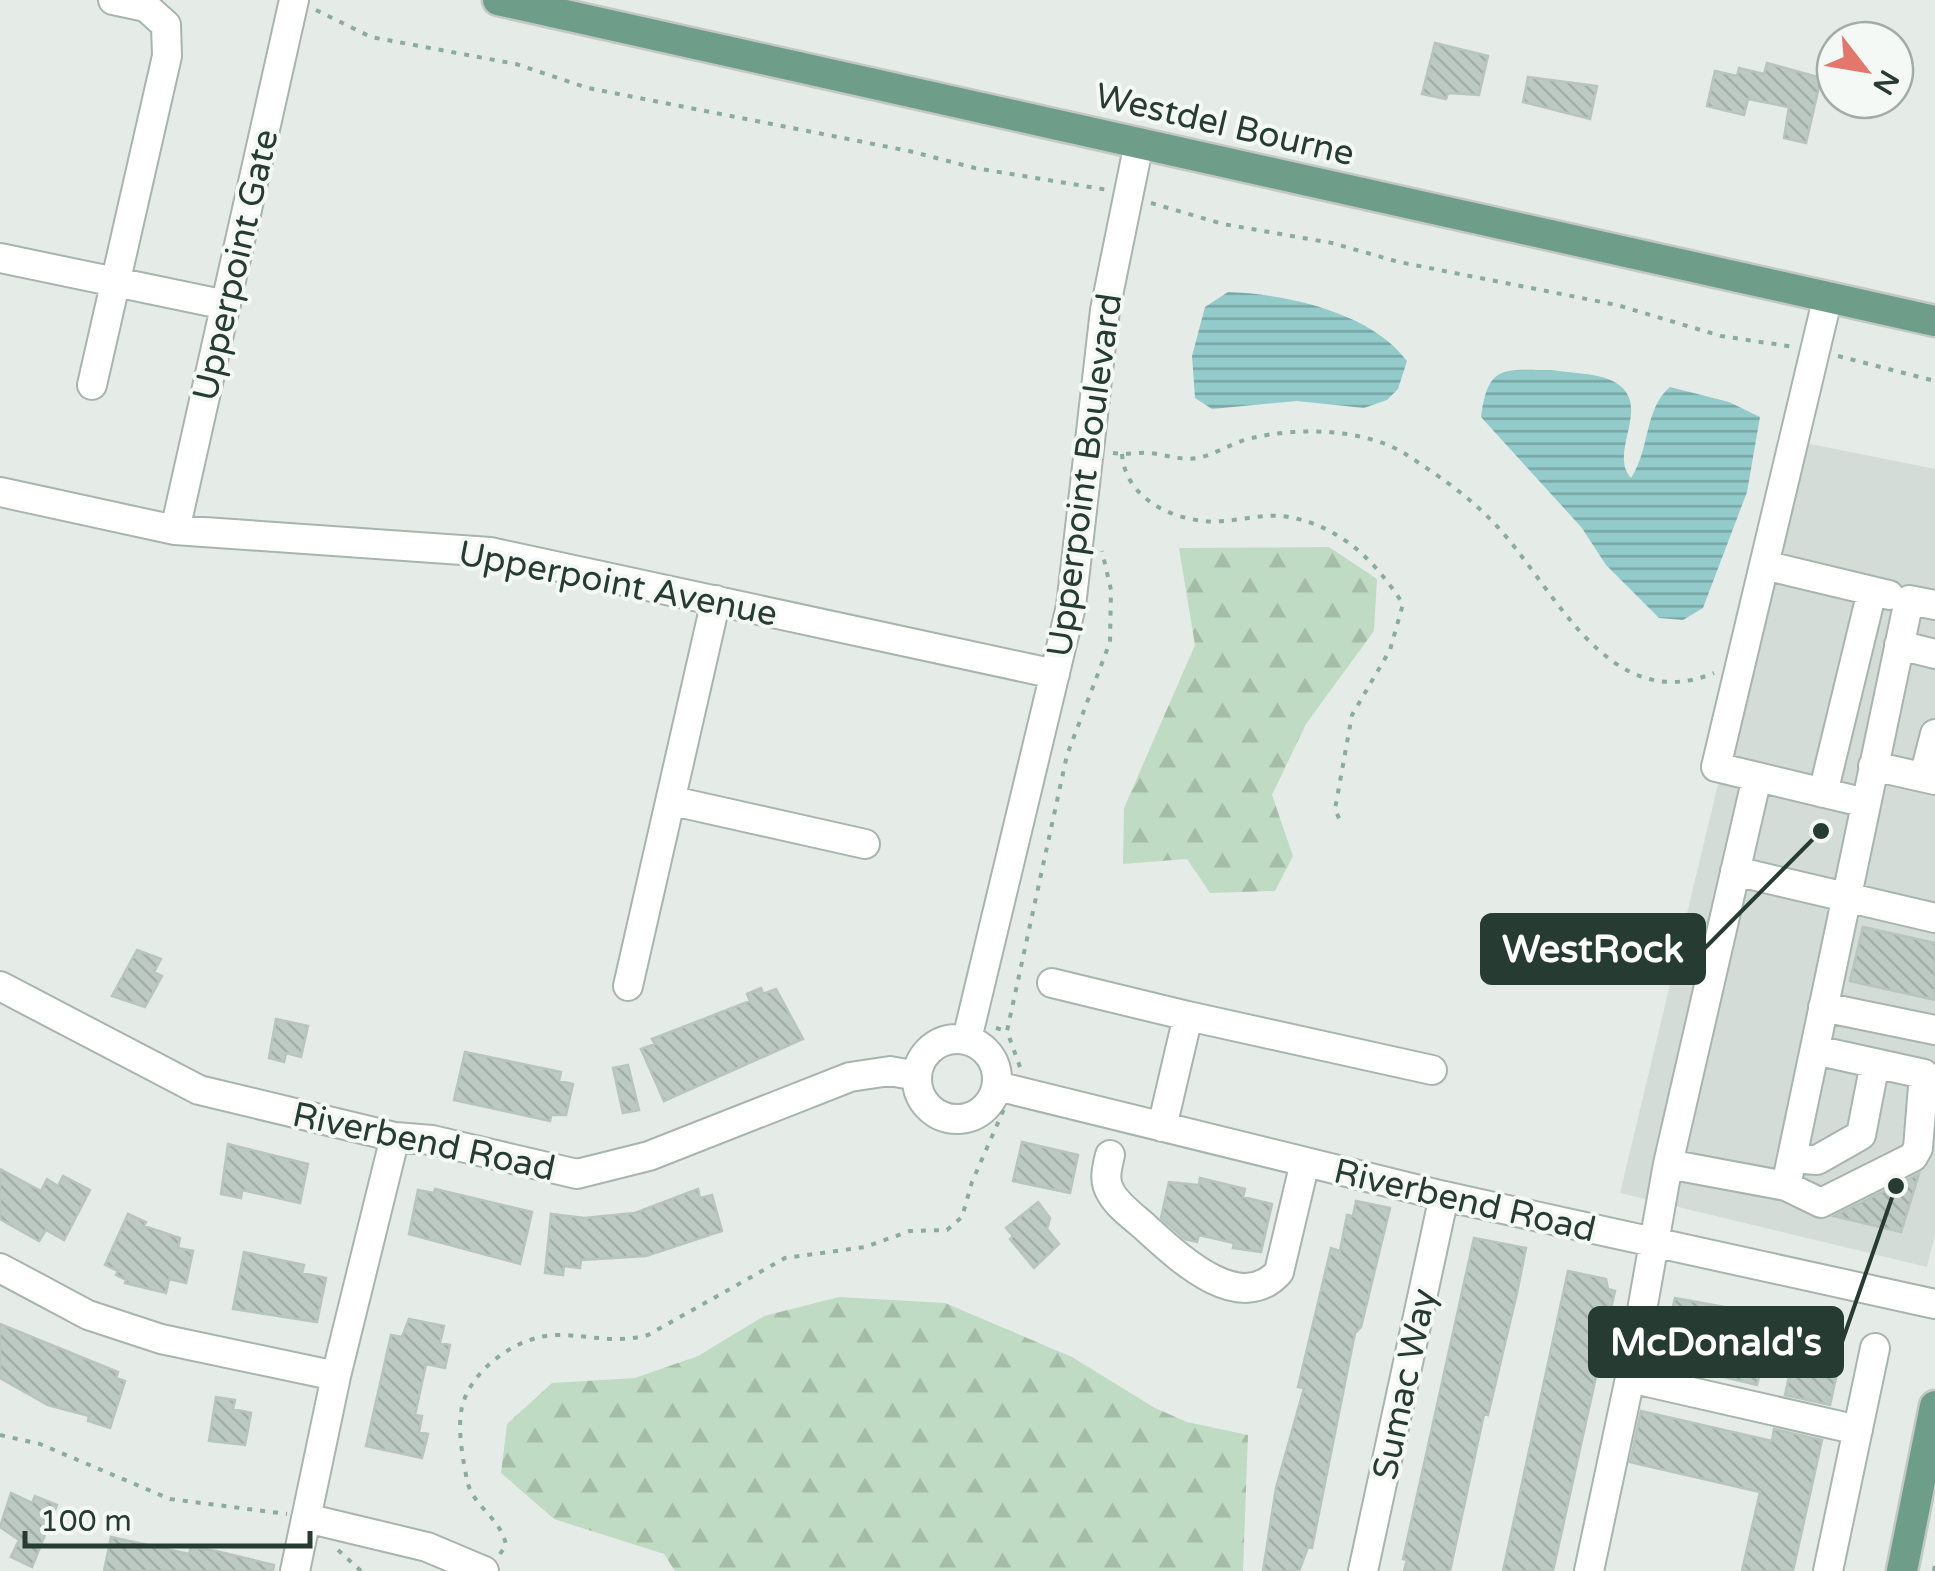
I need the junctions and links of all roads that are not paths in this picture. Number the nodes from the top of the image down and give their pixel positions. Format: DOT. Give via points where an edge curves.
graph roads {
  1 [pos="113,0"];
  2 [pos="294,0"];
  3 [pos="498,0"];
  4 [pos="1140,143"];
  5 [pos="0,258"];
  6 [pos="114,282"];
  7 [pos="1828,296"];
  8 [pos="226,305"];
  9 [pos="1935,321"];
  10 [pos="92,386"];
  11 [pos="0,492"];
  12 [pos="176,530"];
  13 [pos="1764,565"];
  14 [pos="1872,591"];
  15 [pos="716,600"];
  16 [pos="1922,602"];
  17 [pos="1899,646"];
  18 [pos="1935,654"];
  19 [pos="1055,674"];
  20 [pos="1935,734"];
  21 [pos="1874,766"];
  22 [pos="1757,777"];
  23 [pos="1930,778"];
  24 [pos="1823,793"];
  25 [pos="673,801"];
  26 [pos="1866,803"];
  27 [pos="865,844"];
  28 [pos="1735,871"];
  29 [pos="1846,898"];
  30 [pos="1935,918"];
  31 [pos="1052,982"];
  32 [pos="0,986"];
  33 [pos="628,986"];
  34 [pos="1824,1007"];
  35 [pos="1188,1016"];
  36 [pos="1935,1030"];
  37 [pos="967,1040"];
  38 [pos="1814,1050"];
  39 [pos="1874,1063"];
  40 [pos="1432,1070"];
  41 [pos="918,1076"];
  42 [pos="1005,1088"];
  43 [pos="1162,1127"];
  44 [pos="395,1137"];
  45 [pos="1110,1155"];
  46 [pos="1792,1158"];
  47 [pos="1305,1162"];
  48 [pos="1668,1164"];
  49 [pos="1786,1186"];
  50 [pos="1444,1196"];
  51 [pos="1654,1244"];
  52 [pos="0,1268"];
  53 [pos="1935,1304"];
  54 [pos="1875,1348"];
  55 [pos="336,1376"];
  56 [pos="1630,1378"];
  57 [pos="1935,1406"];
  58 [pos="1858,1430"];
  59 [pos="306,1518"];
  60 [pos="491,1564"];
  61 [pos="294,1571"];
  62 [pos="1363,1571"];
  63 [pos="1589,1571"];
  64 [pos="1828,1571"];
  65 [pos="1902,1571"];
  1 -- 6 [label="street" via="146,7 166,25 167,56"];
  2 -- 8 [label="street, Upperpoint Gate"];
  3 -- 4 [label="main road, Westdel Bourne"];
  4 -- 7 [label="main road, Westdel Bourne"];
  4 -- 19 [label="street, Upperpoint Boulevard" via="1105,310 1071,606"];
  5 -- 6 [label="street"];
  6 -- 8 [label="street"];
  6 -- 10 [label="street"];
  7 -- 9 [label="main road, Westdel Bourne"];
  7 -- 13 [label="street"];
  8 -- 12 [label="street, Upperpoint Gate"];
  11 -- 12 [label="street, Upperpoint Avenue"];
  12 -- 15 [label="street, Upperpoint Avenue" via="490,552"];
  13 -- 14 [label="street"];
  13 -- 22 [label="street" via="1716,767"];
  14 -- 16 [label="street"];
  14 -- 24 [label="street"];
  15 -- 19 [label="street, Upperpoint Avenue"];
  15 -- 25 [label="street"];
  16 -- 17 [label="street"];
  17 -- 18 [label="street"];
  17 -- 21 [label="street"];
  19 -- 37 [label="street, Upperpoint Boulevard"];
  20 -- 23 [label="street"];
  21 -- 23 [label="street"];
  21 -- 26 [label="street"];
  22 -- 24 [label="street"];
  22 -- 28 [label="street"];
  24 -- 26 [label="street"];
  25 -- 27 [label="street"];
  25 -- 33 [label="street"];
  26 -- 29 [label="street"];
  28 -- 29 [label="street"];
  28 -- 48 [label="street"];
  29 -- 30 [label="street"];
  29 -- 34 [label="street"];
  31 -- 35 [label="street"];
  32 -- 44 [label="street, Riverbend Road" via="199,1090"];
  34 -- 36 [label="street"];
  34 -- 38 [label="street"];
  35 -- 40 [label="street"];
  35 -- 43 [label="street"];
  37 -- 41 [label="street" via="935,1046"];
  37 -- 42 [label="street" via="992,1059"];
  38 -- 39 [label="street"];
  38 -- 46 [label="street"];
  39 -- 46 [label="street" via="1862,1135 1817,1160"];
  39 -- 49 [label="street" via="1924,1074 1913,1157 1821,1203"];
  41 -- 42 [label="street" via="925,1103 956,1119 983,1110"];
  41 -- 44 [label="street, Riverbend Road" via="890,1071 850,1077 649,1156 577,1174"];
  42 -- 43 [label="street, Riverbend Road"];
  43 -- 47 [label="street, Riverbend Road"];
  44 -- 55 [label="street"];
  45 -- 47 [label="street" via="1106,1177 1127,1211 1189,1268 1252,1288 1279,1272"];
  46 -- 49 [label="street"];
  47 -- 50 [label="street, Riverbend Road"];
  48 -- 49 [label="street"];
  48 -- 51 [label="street"];
  50 -- 51 [label="street, Riverbend Road"];
  50 -- 62 [label="street, Sumac Way"];
  51 -- 53 [label="street, Riverbend Road"];
  51 -- 56 [label="street"];
  52 -- 55 [label="street" via="88,1315 161,1339"];
  54 -- 58 [label="street"];
  55 -- 59 [label="street"];
  56 -- 58 [label="street"];
  56 -- 63 [label="street"];
  57 -- 65 [label="main road"];
  58 -- 64 [label="street"];
  59 -- 60 [label="street"];
  59 -- 61 [label="street"];
}
